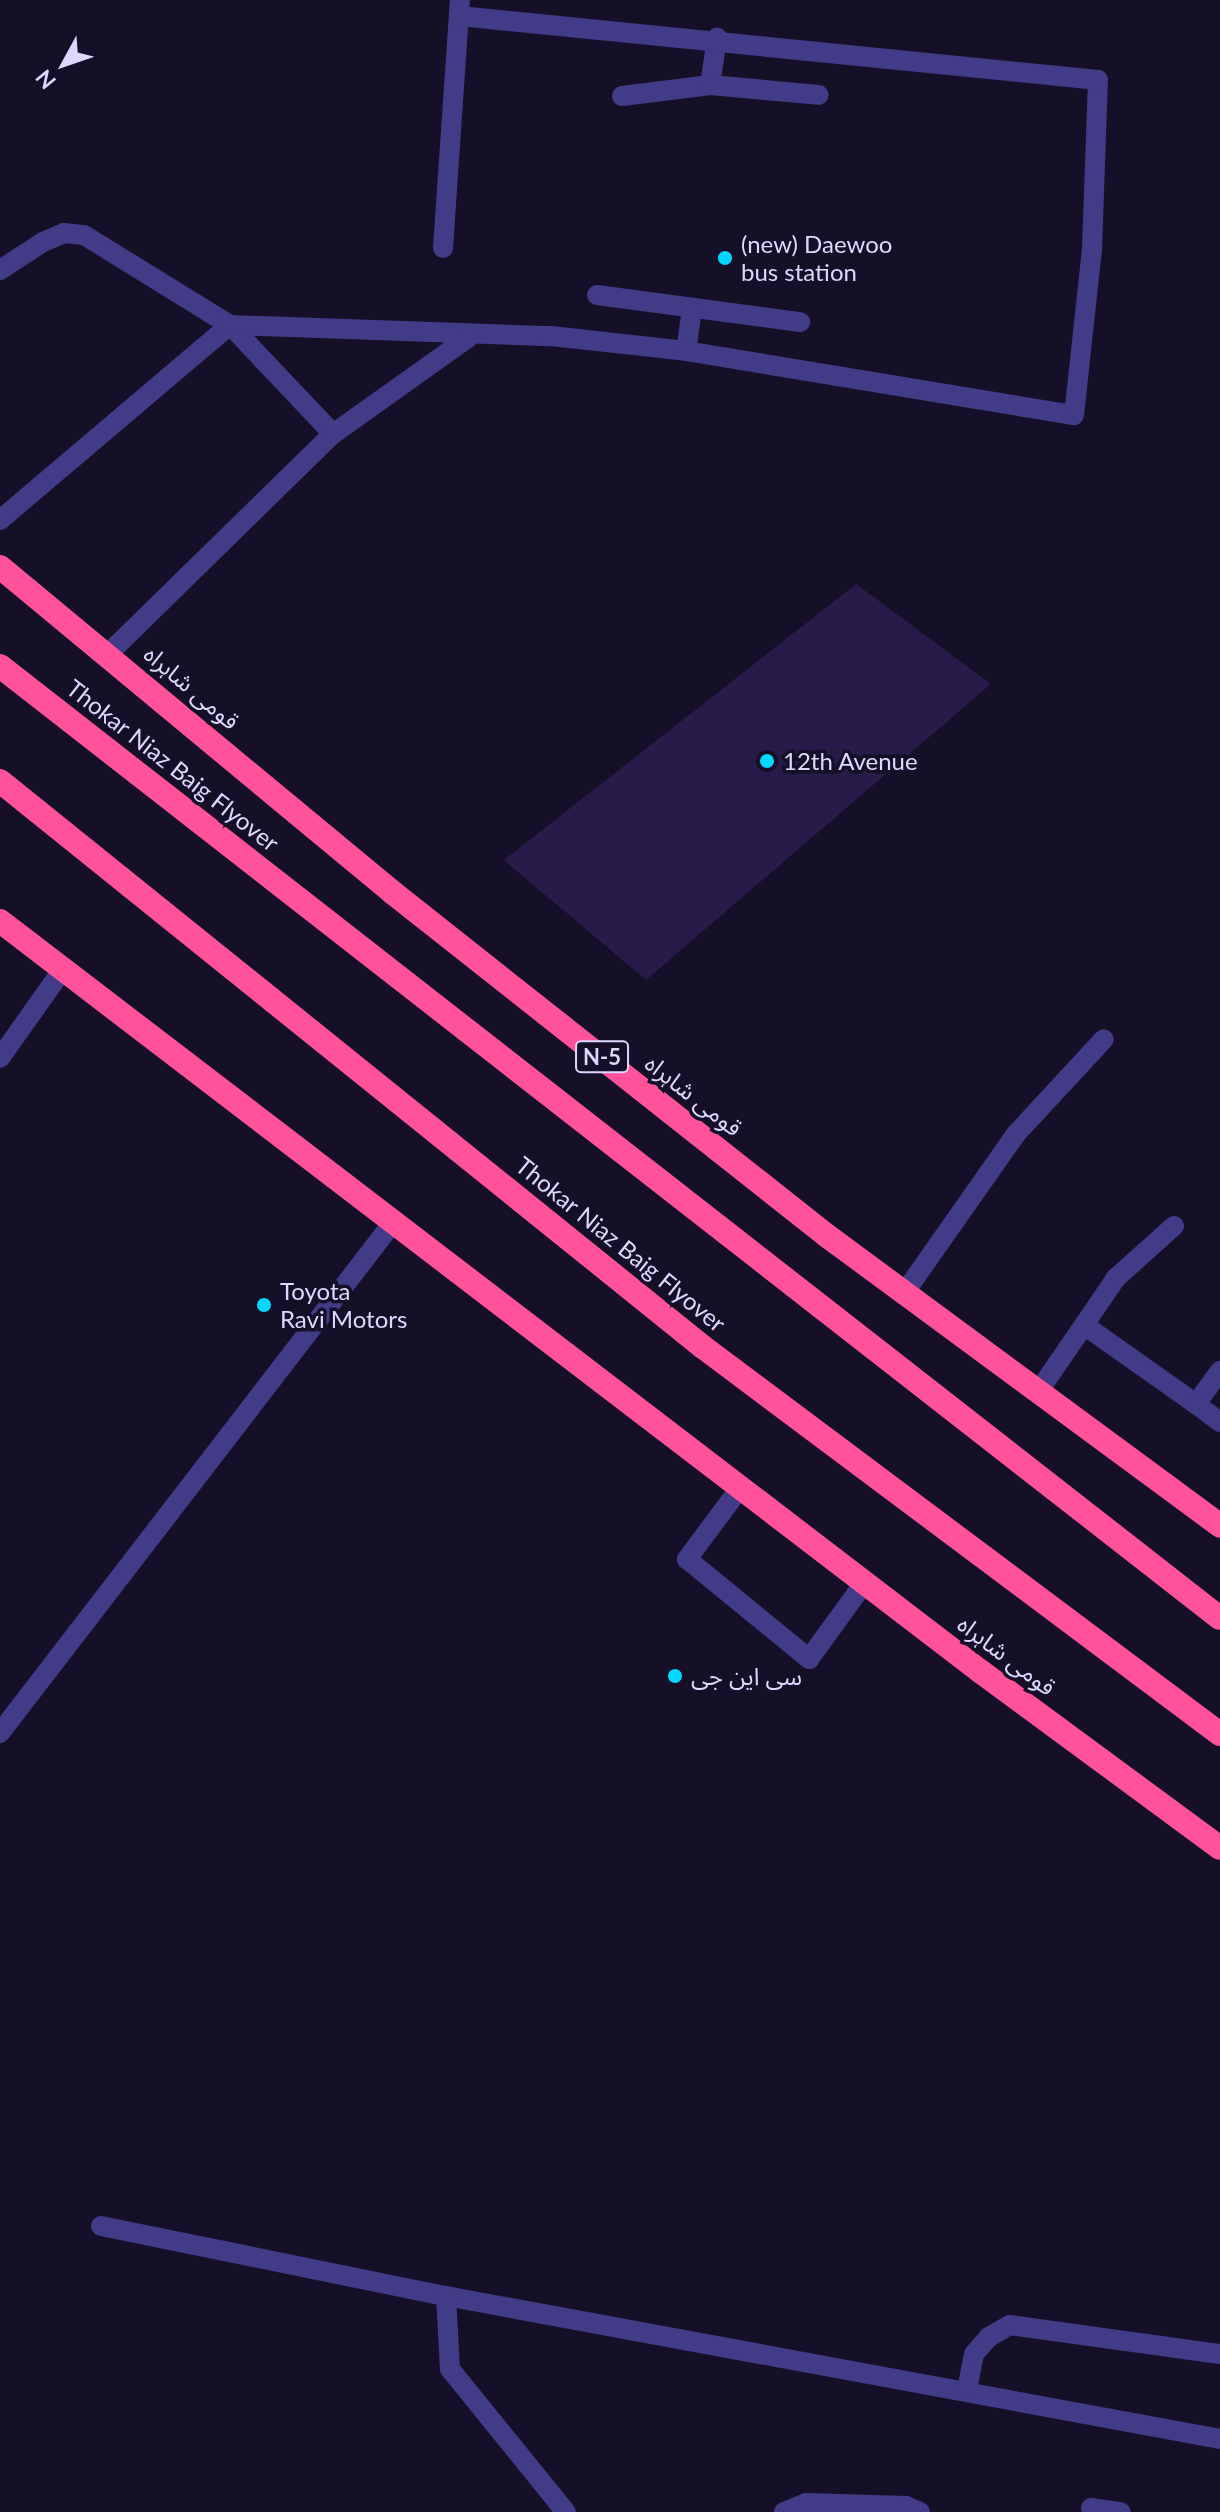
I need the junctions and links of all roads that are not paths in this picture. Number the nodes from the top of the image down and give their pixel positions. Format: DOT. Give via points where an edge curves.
graph roads {
  1 [pos="460,8"];
  2 [pos="717,38"];
  3 [pos="710,85"];
  4 [pos="819,95"];
  5 [pos="622,96"];
  6 [pos="443,248"];
  7 [pos="0,270"];
  8 [pos="597,295"];
  9 [pos="692,309"];
  10 [pos="800,322"];
  11 [pos="230,325"];
  12 [pos="469,337"];
  13 [pos="686,351"];
  14 [pos="333,434"];
  15 [pos="0,520"];
  16 [pos="0,567"];
  17 [pos="108,654"];
  18 [pos="0,666"];
  19 [pos="0,781"];
  20 [pos="0,921"];
  21 [pos="63,969"];
  22 [pos="1104,1039"];
  23 [pos="0,1058"];
  24 [pos="394,1221"];
  25 [pos="1174,1226"];
  26 [pos="905,1292"];
  27 [pos="1084,1325"];
  28 [pos="1220,1371"];
  29 [pos="1038,1392"];
  30 [pos="1196,1404"];
  31 [pos="1220,1422"];
  32 [pos="740,1488"];
  33 [pos="1220,1526"];
  34 [pos="865,1582"];
  35 [pos="1220,1618"];
  36 [pos="0,1733"];
  37 [pos="1220,1734"];
  38 [pos="1220,1848"];
  39 [pos="101,2226"];
  40 [pos="446,2296"];
  41 [pos="1220,2354"];
  42 [pos="967,2390"];
  43 [pos="1220,2439"];
  44 [pos="1091,2508"];
  45 [pos="566,2512"];
  46 [pos="784,2512"];
  47 [pos="920,2512"];
  48 [pos="1121,2512"];
  1 -- 2 [label="street"];
  1 -- 6 [label="street"];
  2 -- 3 [label="street"];
  2 -- 13 [label="street" via="1098,80 1092,250 1074,415"];
  3 -- 4 [label="street"];
  3 -- 5 [label="street"];
  7 -- 11 [label="street" via="64,233 84,235"];
  8 -- 9 [label="street"];
  9 -- 10 [label="street"];
  9 -- 13 [label="street"];
  11 -- 12 [label="street"];
  11 -- 14 [label="street"];
  11 -- 15 [label="street"];
  12 -- 13 [label="street" via="551,336"];
  12 -- 14 [label="street"];
  14 -- 17 [label="street"];
  16 -- 17 [label="highway, قومی شاہراہ / N-5"];
  17 -- 26 [label="highway, قومی شاہراہ / N-5" via="392,892"];
  18 -- 35 [label="highway, Thokar Niaz Baig Flyover"];
  19 -- 37 [label="highway, Thokar Niaz Baig Flyover" via="703,1347"];
  20 -- 21 [label="highway, قومی شاہراہ"];
  21 -- 23 [label="street"];
  21 -- 24 [label="highway, قومی شاہراہ"];
  22 -- 26 [label="street" via="1016,1134"];
  24 -- 32 [label="highway, قومی شاہراہ"];
  24 -- 36 [label="street"];
  25 -- 27 [label="street" via="1116,1278"];
  26 -- 29 [label="highway, قومی شاہراہ / N-5"];
  27 -- 29 [label="street"];
  27 -- 30 [label="street"];
  28 -- 30 [label="street"];
  29 -- 33 [label="highway, قومی شاہراہ / N-5"];
  30 -- 31 [label="street"];
  32 -- 34 [label="highway, قومی شاہراہ"];
  32 -- 34 [label="street" via="687,1559 809,1659"];
  34 -- 38 [label="highway, قومی شاہراہ"];
  39 -- 40 [label="street"];
  40 -- 42 [label="street"];
  40 -- 45 [label="street" via="450,2369"];
  41 -- 42 [label="street" via="1010,2325 974,2354"];
  42 -- 43 [label="street"];
  44 -- 48 [label="street"];
  46 -- 47 [label="street" via="806,2503 906,2506"];
}
